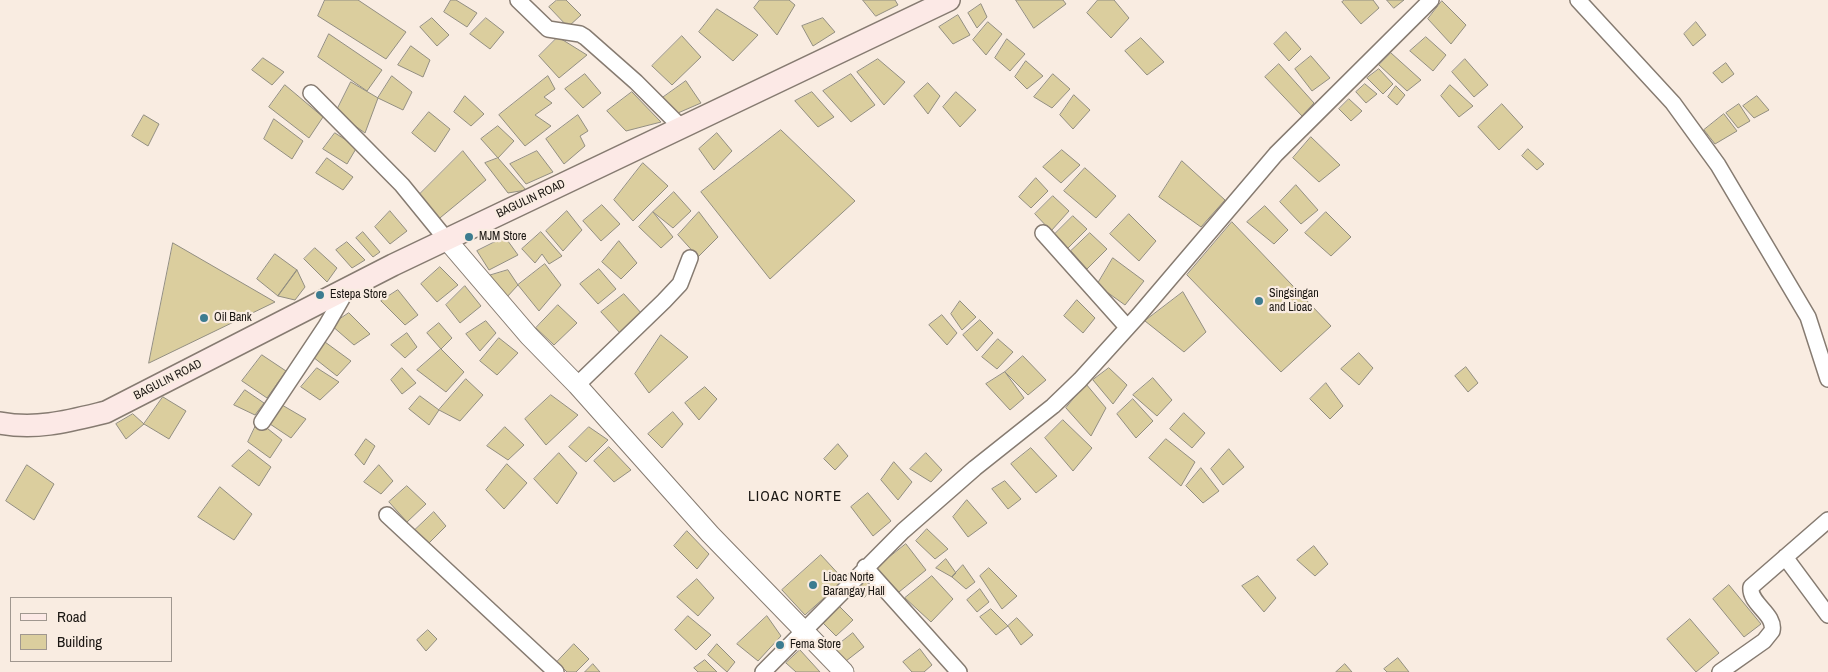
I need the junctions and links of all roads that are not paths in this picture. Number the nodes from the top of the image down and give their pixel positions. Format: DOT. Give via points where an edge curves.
graph roads {
  1 [pos="518,0"];
  2 [pos="949,0"];
  3 [pos="1431,0"];
  4 [pos="1578,0"];
  5 [pos="311,93"];
  6 [pos="681,127"];
  7 [pos="1043,233"];
  8 [pos="446,239"];
  9 [pos="690,258"];
  10 [pos="348,288"];
  11 [pos="1127,327"];
  12 [pos="1828,379"];
  13 [pos="576,385"];
  14 [pos="262,422"];
  15 [pos="0,423"];
  16 [pos="387,515"];
  17 [pos="1828,520"];
  18 [pos="1785,557"];
  19 [pos="865,567"];
  20 [pos="1828,615"];
  21 [pos="804,631"];
  22 [pos="556,672"];
  23 [pos="763,672"];
  24 [pos="844,672"];
  25 [pos="959,672"];
  26 [pos="1720,672"];
  1 -- 6 [label="street" via="548,29 585,37"];
  2 -- 6 [label="main road, BAGULIN ROAD"];
  3 -- 11 [label="street" via="1276,154"];
  4 -- 12 [label="street" via="1673,103 1718,165 1808,317"];
  5 -- 8 [label="street" via="402,185"];
  6 -- 8 [label="main road, BAGULIN ROAD"];
  7 -- 11 [label="street"];
  8 -- 10 [label="main road, BAGULIN ROAD"];
  8 -- 13 [label="street" via="529,336"];
  9 -- 13 [label="street" via="675,290"];
  10 -- 14 [label="street"];
  10 -- 15 [label="main road, BAGULIN ROAD" via="106,412 71,421 23,427"];
  11 -- 19 [label="street" via="1053,406 975,468"];
  13 -- 21 [label="street" via="710,534"];
  16 -- 22 [label="street"];
  17 -- 18 [label="street"];
  18 -- 20 [label="street"];
  18 -- 26 [label="street" via="1751,587 1752,595 1771,621 1770,635"];
  19 -- 21 [label="street"];
  19 -- 25 [label="street"];
  21 -- 23 [label="street"];
  21 -- 24 [label="street"];
}
